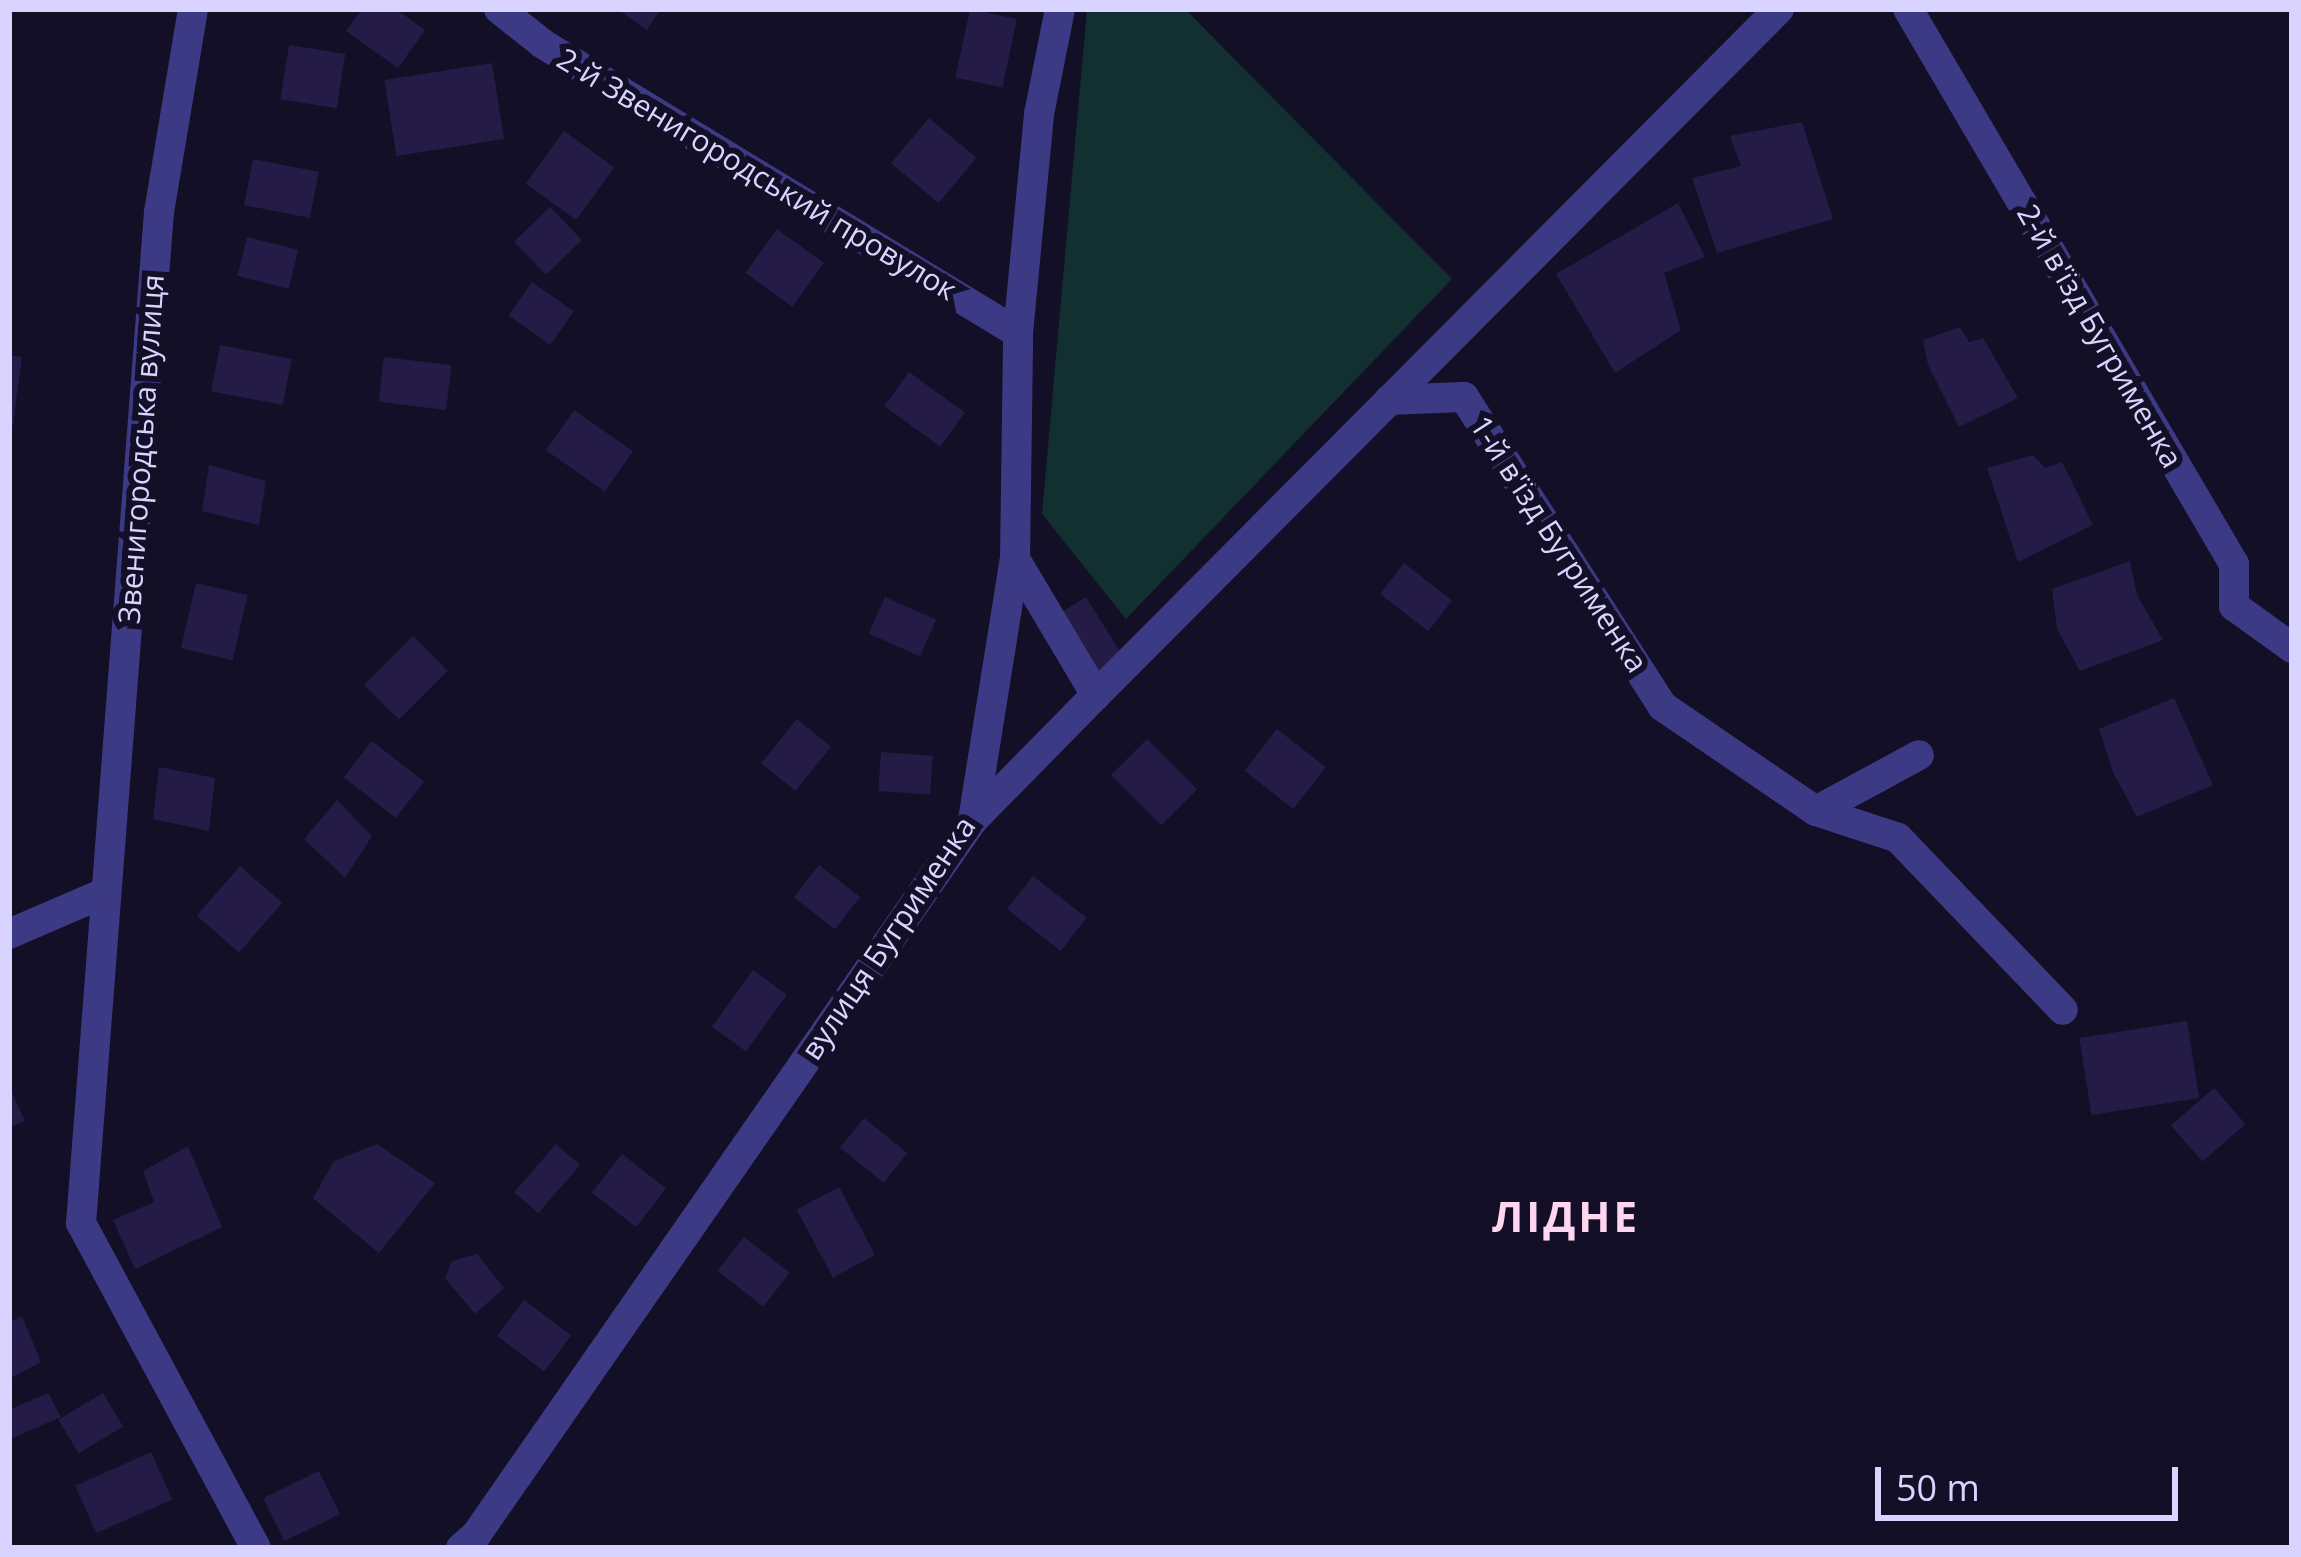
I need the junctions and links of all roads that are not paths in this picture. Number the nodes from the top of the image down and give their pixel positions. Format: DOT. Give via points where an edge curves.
graph roads {
  1 [pos="193,9"];
  2 [pos="499,9"];
  3 [pos="1060,9"];
  4 [pos="1779,9"];
  5 [pos="1908,9"];
  6 [pos="1018,333"];
  7 [pos="1389,400"];
  8 [pos="1015,559"];
  9 [pos="2292,648"];
  10 [pos="1096,695"];
  11 [pos="1918,755"];
  12 [pos="1816,811"];
  13 [pos="973,820"];
  14 [pos="106,892"];
  15 [pos="9,934"];
  16 [pos="2063,1010"];
  17 [pos="256,1548"];
  18 [pos="461,1548"];
  1 -- 14 [label="street, Звенигородська вулиця" via="159,212"];
  2 -- 6 [label="street, 2-й Звенигородський провулок" via="543,44"];
  3 -- 6 [label="street, вулиця Бугрименка" via="1039,114"];
  4 -- 7 [label="street"];
  5 -- 9 [label="street, 2-й в'їзд Бугрименка" via="2234,565 2234,606"];
  6 -- 8 [label="street, вулиця Бугрименка"];
  7 -- 10 [label="street"];
  7 -- 12 [label="street, 1-й в'їзд Бугрименка" via="1464,397 1662,706"];
  8 -- 10 [label="street"];
  8 -- 13 [label="street, вулиця Бугрименка"];
  10 -- 13 [label="street"];
  11 -- 12 [label="street"];
  12 -- 16 [label="street, 1-й в'їзд Бугрименка" via="1898,838"];
  13 -- 18 [label="street, вулиця Бугрименка"];
  14 -- 15 [label="street"];
  14 -- 17 [label="street" via="81,1222"];
}
